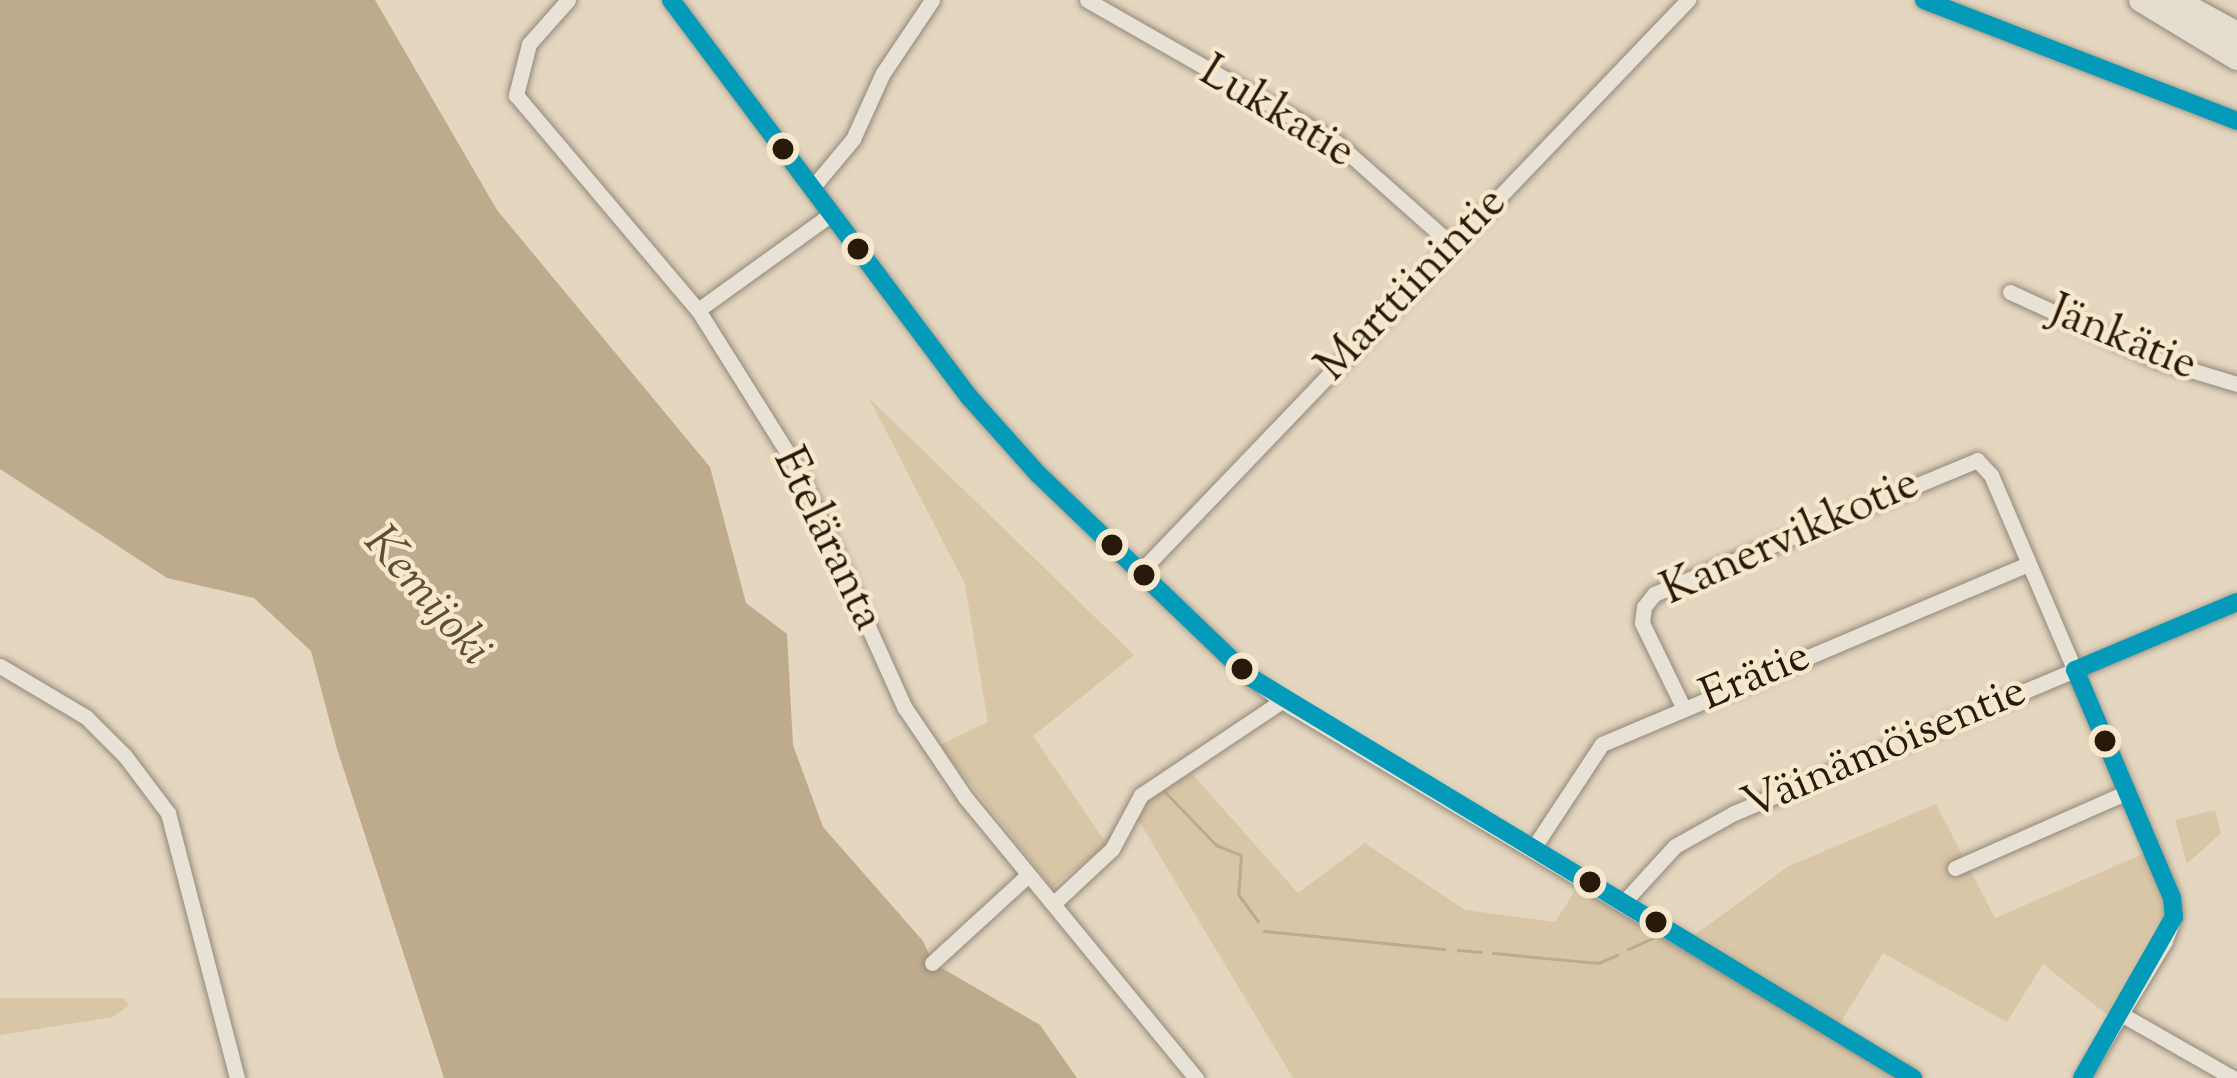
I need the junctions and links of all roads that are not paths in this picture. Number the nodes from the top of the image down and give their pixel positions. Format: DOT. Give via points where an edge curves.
graph roads {
  1 [pos="568,0"];
  2 [pos="671,0"];
  3 [pos="932,0"];
  4 [pos="1087,0"];
  5 [pos="1688,0"];
  6 [pos="1924,0"];
  7 [pos="2141,0"];
  8 [pos="2175,0"];
  9 [pos="2237,34"];
  10 [pos="2237,58"];
  11 [pos="2237,121"];
  12 [pos="812,188"];
  13 [pos="831,214"];
  14 [pos="1452,244"];
  15 [pos="2009,292"];
  16 [pos="698,310"];
  17 [pos="2237,384"];
  18 [pos="2028,564"];
  19 [pos="1139,573"];
  20 [pos="2237,602"];
  21 [pos="0,666"];
  22 [pos="2075,670"];
  23 [pos="1282,701"];
  24 [pos="1684,709"];
  25 [pos="2127,792"];
  26 [pos="1532,850"];
  27 [pos="1955,868"];
  28 [pos="1028,876"];
  29 [pos="1053,904"];
  30 [pos="1622,904"];
  31 [pos="932,963"];
  32 [pos="2121,1014"];
  33 [pos="237,1078"];
  34 [pos="1196,1078"];
  35 [pos="1913,1078"];
  36 [pos="2082,1078"];
  37 [pos="2233,1078"];
  1 -- 16 [label="street, Eteläranta" via="529,44 516,95"];
  2 -- 12 [label="street"];
  3 -- 12 [label="street" via="883,74 853,139"];
  4 -- 14 [label="street, Lukkatie" via="1336,142"];
  5 -- 14 [label="street, Marttiinintie"];
  6 -- 11 [label="street"];
  7 -- 10 [label="highway"];
  8 -- 9 [label="highway"];
  12 -- 13 [label="street"];
  13 -- 16 [label="street"];
  13 -- 19 [label="street" via="1007,441"];
  14 -- 19 [label="street, Marttiinintie"];
  15 -- 17 [label="street, Jänkätie" via="2158,360"];
  16 -- 28 [label="street, Eteläranta" via="796,466 905,708"];
  18 -- 22 [label="street"];
  18 -- 24 [label="street, Erätie"];
  18 -- 24 [label="street, Kanervikkotie" via="1977,460 1654,594 1642,623"];
  19 -- 23 [label="street"];
  20 -- 22 [label="street, Väinämöisentie"];
  21 -- 33 [label="street" via="86,717 167,813"];
  22 -- 25 [label="street"];
  22 -- 30 [label="street, Väinämöisentie" via="1734,813 1675,846"];
  23 -- 26 [label="street"];
  23 -- 29 [label="street" via="1141,795 1112,849"];
  24 -- 26 [label="street, Erätie" via="1602,744"];
  25 -- 27 [label="street"];
  25 -- 32 [label="street" via="2174,917"];
  26 -- 30 [label="street"];
  28 -- 29 [label="street, Eteläranta"];
  28 -- 31 [label="street"];
  29 -- 34 [label="street, Eteläranta"];
  30 -- 35 [label="street"];
  32 -- 36 [label="street"];
  32 -- 37 [label="street"];
}
